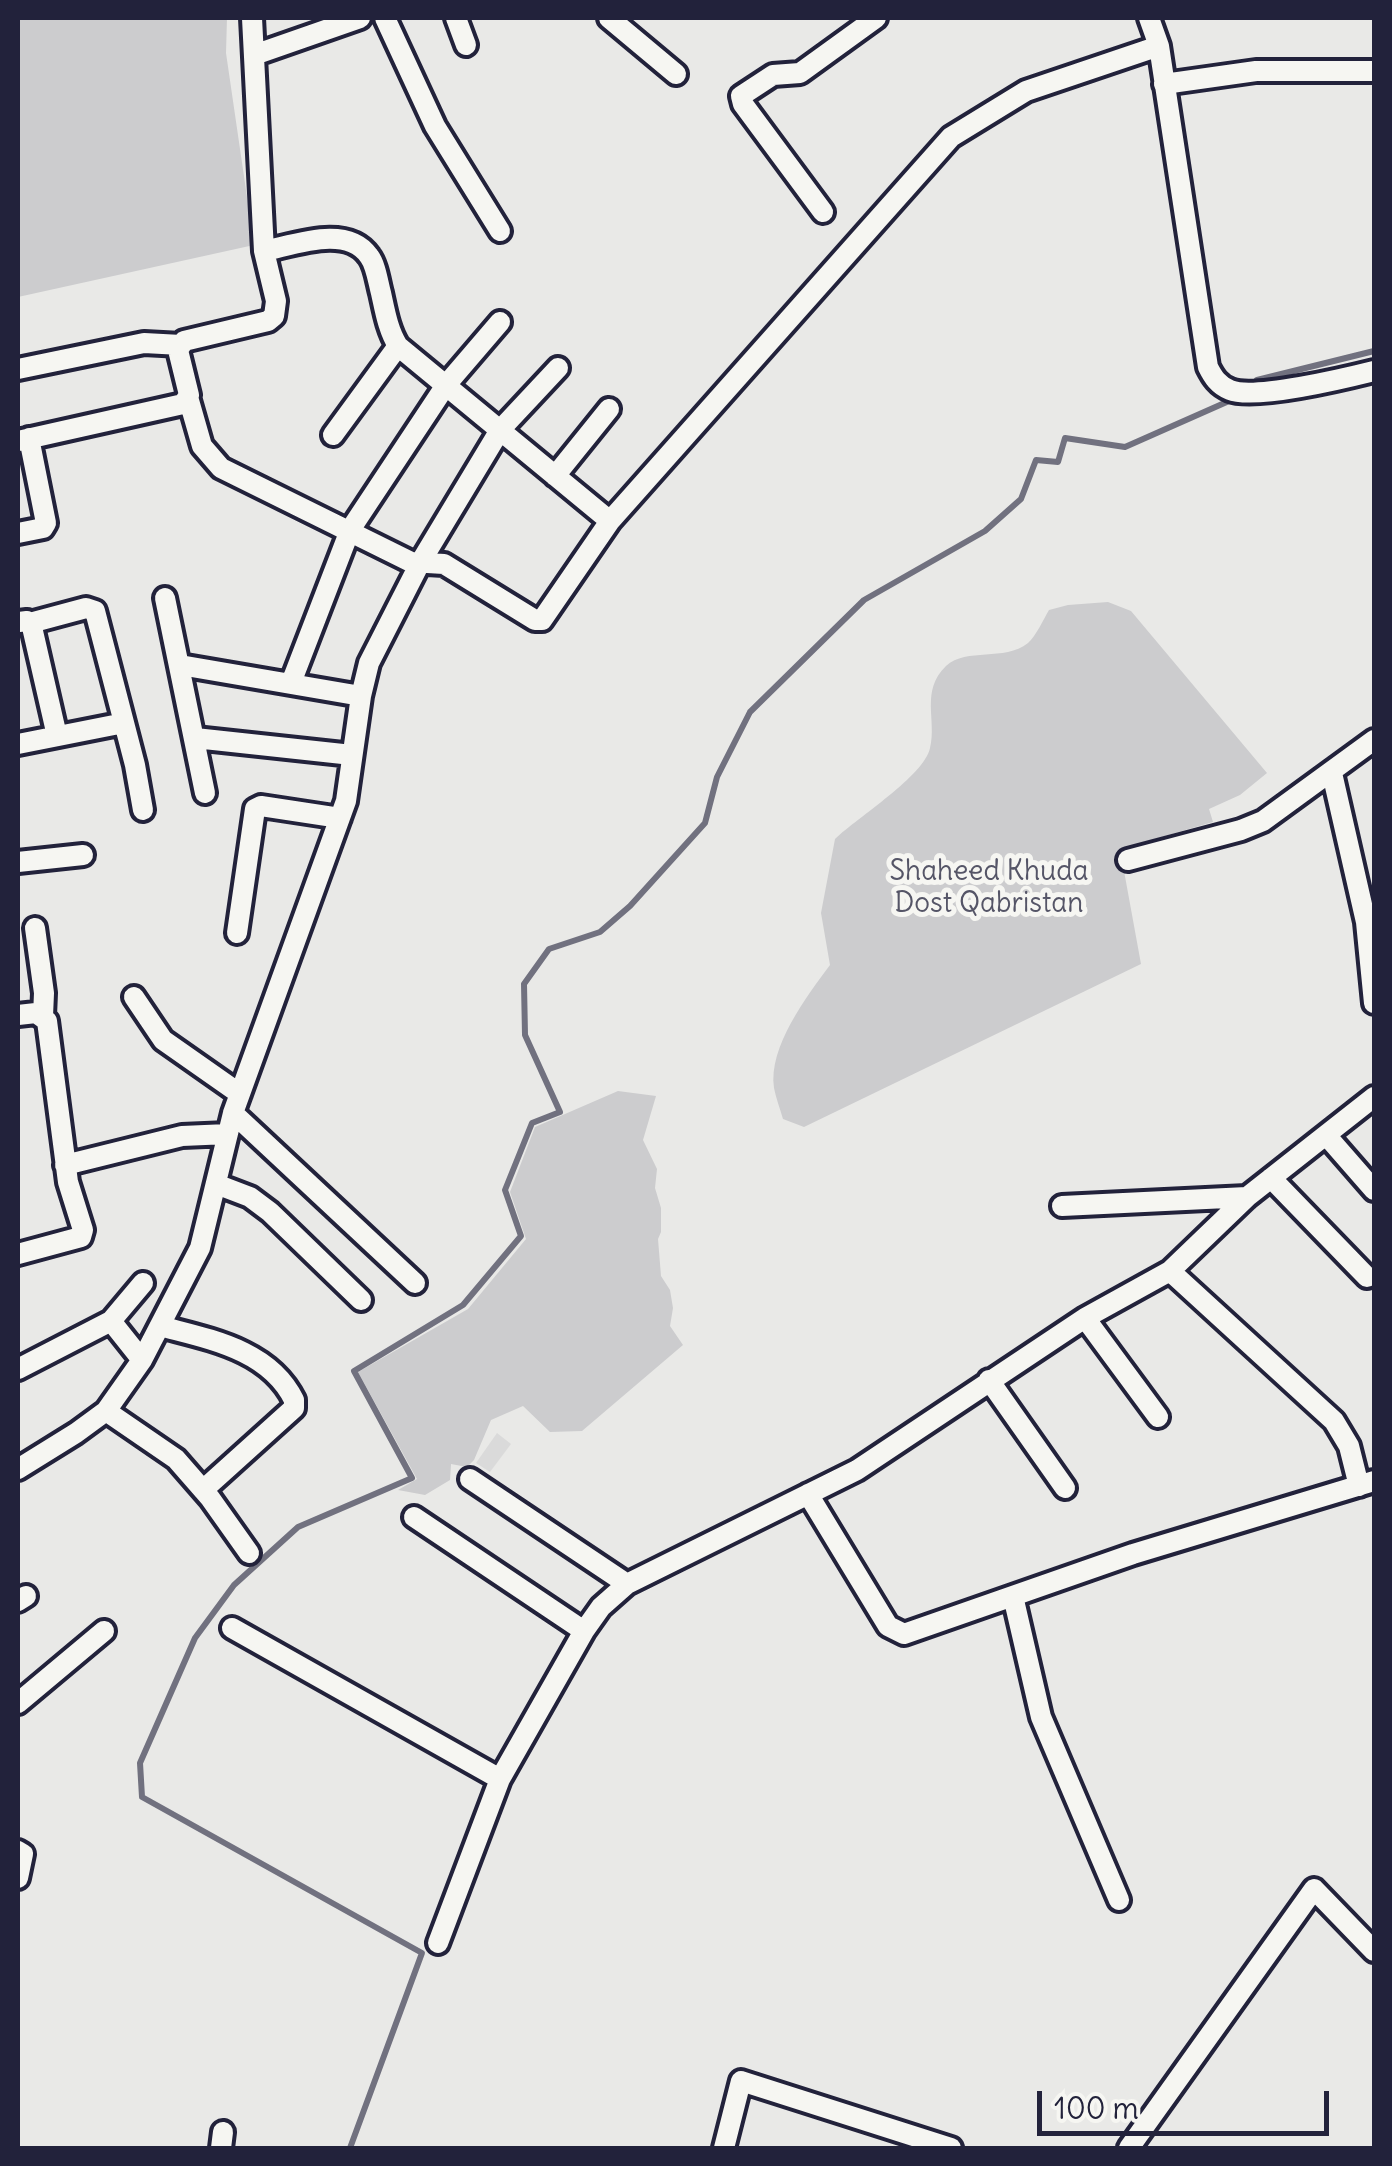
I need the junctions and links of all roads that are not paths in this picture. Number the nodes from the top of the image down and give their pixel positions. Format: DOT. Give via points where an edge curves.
graph roads {
  1 [pos="252,18"];
  2 [pos="360,18"];
  3 [pos="385,18"];
  4 [pos="456,18"];
  5 [pos="609,18"];
  6 [pos="876,18"];
  7 [pos="1149,18"];
  8 [pos="466,45"];
  9 [pos="1159,46"];
  10 [pos="254,55"];
  11 [pos="1374,72"];
  12 [pos="676,74"];
  13 [pos="1164,84"];
  14 [pos="824,212"];
  15 [pos="500,231"];
  16 [pos="264,251"];
  17 [pos="500,322"];
  18 [pos="181,345"];
  19 [pos="398,346"];
  20 [pos="558,368"];
  21 [pos="18,370"];
  22 [pos="1374,371"];
  23 [pos="446,385"];
  24 [pos="188,397"];
  25 [pos="609,409"];
  26 [pos="500,430"];
  27 [pos="333,435"];
  28 [pos="21,440"];
  29 [pos="555,476"];
  30 [pos="610,521"];
  31 [pos="350,530"];
  32 [pos="18,533"];
  33 [pos="420,562"];
  34 [pos="165,598"];
  35 [pos="24,623"];
  36 [pos="180,665"];
  37 [pos="291,683"];
  38 [pos="361,696"];
  39 [pos="124,723"];
  40 [pos="57,736"];
  41 [pos="195,738"];
  42 [pos="1374,740"];
  43 [pos="18,744"];
  44 [pos="352,755"];
  45 [pos="1332,774"];
  46 [pos="205,792"];
  47 [pos="143,810"];
  48 [pos="340,818"];
  49 [pos="82,855"];
  50 [pos="1128,860"];
  51 [pos="18,862"];
  52 [pos="1370,921"];
  53 [pos="35,928"];
  54 [pos="237,933"];
  55 [pos="134,997"];
  56 [pos="1374,1002"];
  57 [pos="18,1014"];
  58 [pos="43,1016"];
  59 [pos="1374,1097"];
  60 [pos="237,1104"];
  61 [pos="228,1134"];
  62 [pos="1326,1136"];
  63 [pos="65,1166"];
  64 [pos="1272,1178"];
  65 [pos="216,1184"];
  66 [pos="1374,1190"];
  67 [pos="1247,1198"];
  68 [pos="1062,1206"];
  69 [pos="18,1254"];
  70 [pos="1170,1271"];
  71 [pos="1368,1277"];
  72 [pos="143,1283"];
  73 [pos="415,1283"];
  74 [pos="361,1300"];
  75 [pos="1084,1318"];
  76 [pos="112,1321"];
  77 [pos="160,1326"];
  78 [pos="142,1360"];
  79 [pos="18,1365"];
  80 [pos="988,1380"];
  81 [pos="106,1410"];
  82 [pos="1158,1417"];
  83 [pos="18,1468"];
  84 [pos="470,1479"];
  85 [pos="1367,1483"];
  86 [pos="1065,1488"];
  87 [pos="203,1490"];
  88 [pos="808,1494"];
  89 [pos="414,1518"];
  90 [pos="248,1553"];
  91 [pos="627,1584"];
  92 [pos="1013,1596"];
  93 [pos="232,1628"];
  94 [pos="104,1631"];
  95 [pos="584,1631"];
  96 [pos="18,1702"];
  97 [pos="500,1779"];
  98 [pos="18,1850"];
  99 [pos="18,1878"];
  100 [pos="1119,1900"];
  101 [pos="438,1943"];
  102 [pos="1374,1951"];
  103 [pos="724,2148"];
  104 [pos="951,2148"];
  105 [pos="1130,2148"];
  1 -- 10 [label="street"];
  2 -- 10 [label="street"];
  3 -- 15 [label="street" via="435,126"];
  4 -- 8 [label="street"];
  5 -- 12 [label="street"];
  6 -- 14 [label="street" via="800,73 773,75 741,96"];
  7 -- 9 [label="street"];
  9 -- 13 [label="street"];
  9 -- 30 [label="street" via="1026,92 951,137"];
  10 -- 16 [label="street"];
  11 -- 13 [label="street" via="1256,72"];
  13 -- 22 [label="street" via="1214,379 1232,392 1254,392"];
  16 -- 18 [label="street" via="274,316"];
  16 -- 19 [label="street" via="323,239 360,248 371,258"];
  17 -- 23 [label="street"];
  18 -- 21 [label="street" via="144,343"];
  18 -- 24 [label="street"];
  19 -- 23 [label="street"];
  19 -- 27 [label="street"];
  20 -- 26 [label="street"];
  23 -- 26 [label="street"];
  23 -- 31 [label="street"];
  24 -- 28 [label="street" via="183,404"];
  24 -- 31 [label="street" via="202,446 221,468"];
  25 -- 29 [label="street"];
  26 -- 29 [label="street"];
  26 -- 33 [label="street"];
  28 -- 32 [label="street" via="46,523"];
  29 -- 30 [label="street"];
  30 -- 33 [label="street" via="538,620 444,564"];
  31 -- 33 [label="street"];
  31 -- 37 [label="street"];
  33 -- 38 [label="street" via="369,663"];
  34 -- 36 [label="street"];
  35 -- 39 [label="street" via="92,608"];
  35 -- 40 [label="street"];
  36 -- 37 [label="street"];
  36 -- 41 [label="street"];
  37 -- 38 [label="street"];
  38 -- 44 [label="street"];
  39 -- 40 [label="street"];
  39 -- 47 [label="street"];
  40 -- 43 [label="street"];
  41 -- 44 [label="street"];
  41 -- 46 [label="street"];
  42 -- 45 [label="street"];
  44 -- 48 [label="street"];
  45 -- 50 [label="street" via="1241,830"];
  45 -- 52 [label="street"];
  48 -- 54 [label="street" via="255,809"];
  48 -- 60 [label="street"];
  49 -- 51 [label="street"];
  52 -- 56 [label="street"];
  53 -- 58 [label="street"];
  55 -- 60 [label="street" via="163,1040"];
  57 -- 58 [label="street"];
  58 -- 63 [label="street"];
  59 -- 62 [label="street"];
  60 -- 61 [label="street"];
  60 -- 73 [label="street"];
  61 -- 63 [label="street" via="182,1136"];
  61 -- 65 [label="street"];
  62 -- 64 [label="street"];
  62 -- 66 [label="street"];
  63 -- 69 [label="street" via="83,1234"];
  64 -- 67 [label="street"];
  64 -- 71 [label="street"];
  65 -- 74 [label="street" via="270,1212"];
  65 -- 77 [label="street" via="200,1248"];
  67 -- 68 [label="street"];
  67 -- 70 [label="street"];
  70 -- 75 [label="street"];
  70 -- 85 [label="street" via="1334,1421"];
  72 -- 76 [label="street"];
  75 -- 80 [label="street"];
  75 -- 82 [label="street"];
  76 -- 78 [label="street"];
  76 -- 79 [label="street"];
  77 -- 78 [label="street"];
  77 -- 87 [label="street" via="234,1346 264,1365 294,1400 294,1408"];
  78 -- 81 [label="street"];
  80 -- 86 [label="street"];
  80 -- 88 [label="street" via="857,1470"];
  81 -- 83 [label="street"];
  81 -- 87 [label="street" via="176,1459"];
  84 -- 91 [label="street"];
  85 -- 92 [label="street"];
  87 -- 90 [label="street"];
  88 -- 91 [label="street"];
  88 -- 92 [label="street" via="896,1632"];
  89 -- 95 [label="street"];
  91 -- 95 [label="street"];
  92 -- 100 [label="street" via="1041,1717"];
  93 -- 97 [label="street"];
  94 -- 96 [label="street"];
  95 -- 97 [label="street"];
  97 -- 101 [label="street"];
  98 -- 99 [label="street"];
  102 -- 105 [label="street" via="1314,1889"];
  103 -- 104 [label="street" via="741,2081"];
}
